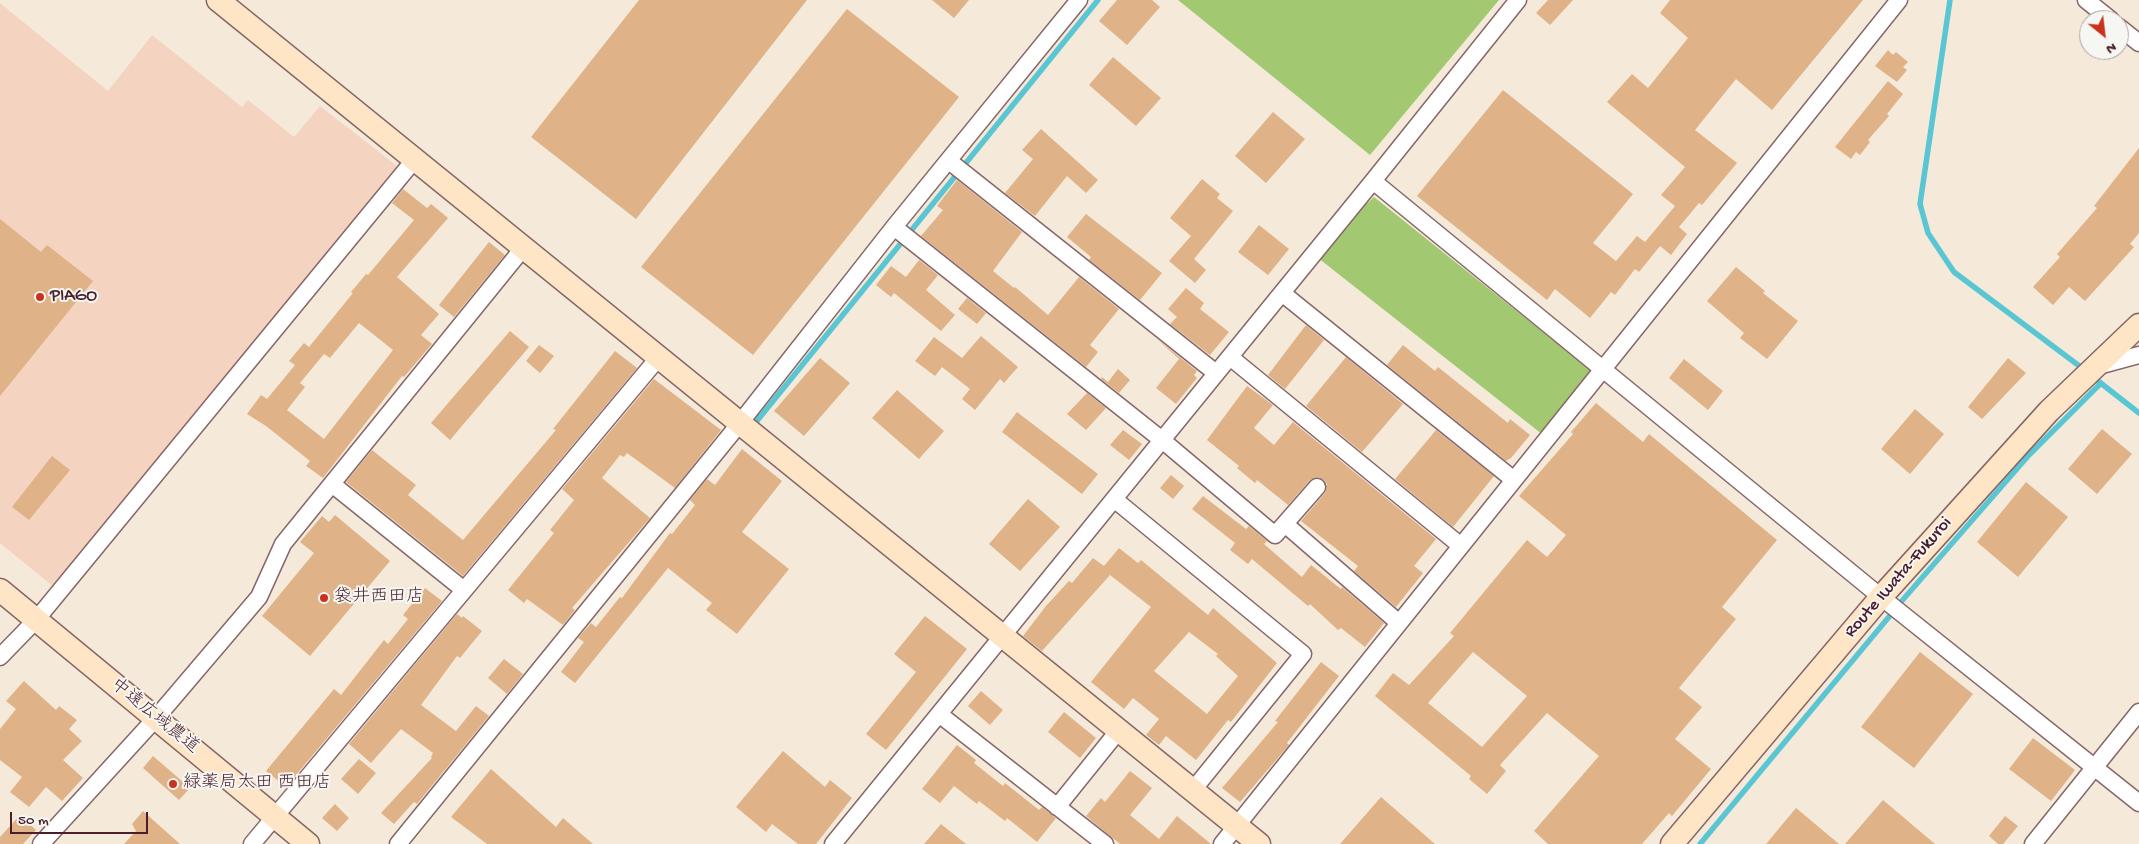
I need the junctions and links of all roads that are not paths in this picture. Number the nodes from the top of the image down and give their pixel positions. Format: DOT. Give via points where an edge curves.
graph roads {
  1 [pos="218,0"];
  2 [pos="1079,0"];
  3 [pos="1518,0"];
  4 [pos="1899,0"];
  5 [pos="2086,0"];
  6 [pos="2098,10"];
  7 [pos="2129,35"];
  8 [pos="2139,43"];
  9 [pos="414,158"];
  10 [pos="952,163"];
  11 [pos="1373,181"];
  12 [pos="896,229"];
  13 [pos="524,247"];
  14 [pos="1282,293"];
  15 [pos="2139,325"];
  16 [pos="2139,355"];
  17 [pos="659,357"];
  18 [pos="1230,357"];
  19 [pos="2094,366"];
  20 [pos="1603,369"];
  21 [pos="1216,373"];
  22 [pos="740,424"];
  23 [pos="1162,440"];
  24 [pos="1514,480"];
  25 [pos="332,484"];
  26 [pos="1318,487"];
  27 [pos="1114,499"];
  28 [pos="1285,524"];
  29 [pos="1461,546"];
  30 [pos="0,590"];
  31 [pos="464,590"];
  32 [pos="1882,597"];
  33 [pos="36,620"];
  34 [pos="1399,623"];
  35 [pos="1002,636"];
  36 [pos="2,651"];
  37 [pos="2139,712"];
  38 [pos="939,714"];
  39 [pos="156,718"];
  40 [pos="1119,730"];
  41 [pos="2095,767"];
  42 [pos="1193,790"];
  43 [pos="2139,803"];
  44 [pos="1057,807"];
  45 [pos="275,816"];
  46 [pos="1236,826"];
  47 [pos="40,844"];
  48 [pos="252,844"];
  49 [pos="308,844"];
  50 [pos="398,844"];
  51 [pos="833,844"];
  52 [pos="1105,844"];
  53 [pos="1222,844"];
  54 [pos="1259,844"];
  55 [pos="1672,844"];
  56 [pos="2033,844"];
  1 -- 9 [label="street"];
  2 -- 10 [label="street"];
  3 -- 11 [label="street"];
  4 -- 20 [label="street"];
  5 -- 6 [label="street"];
  7 -- 8 [label="street"];
  9 -- 13 [label="street"];
  9 -- 33 [label="street"];
  10 -- 12 [label="street"];
  10 -- 21 [label="street"];
  11 -- 14 [label="street"];
  11 -- 20 [label="street"];
  12 -- 22 [label="street"];
  12 -- 23 [label="street"];
  13 -- 17 [label="street"];
  13 -- 25 [label="street"];
  14 -- 18 [label="street"];
  14 -- 24 [label="street"];
  15 -- 19 [label="street, Route Iwata-Fukuroi"];
  16 -- 19 [label="street"];
  17 -- 22 [label="street"];
  17 -- 31 [label="street"];
  18 -- 21 [label="street"];
  18 -- 29 [label="street"];
  19 -- 32 [label="street, Route Iwata-Fukuroi"];
  20 -- 24 [label="street"];
  20 -- 32 [label="street"];
  21 -- 23 [label="street"];
  22 -- 35 [label="street"];
  22 -- 50 [label="street"];
  23 -- 27 [label="street"];
  23 -- 28 [label="street" via="1275,535"];
  24 -- 29 [label="street"];
  25 -- 31 [label="street"];
  25 -- 39 [label="street" via="283,544 259,597"];
  26 -- 28 [label="street"];
  27 -- 35 [label="street"];
  27 -- 42 [label="street" via="1303,654"];
  28 -- 34 [label="street"];
  29 -- 34 [label="street"];
  30 -- 33 [label="street, 中遠広域農道"];
  31 -- 45 [label="street"];
  32 -- 41 [label="street"];
  32 -- 55 [label="street, Route Iwata-Fukuroi"];
  33 -- 36 [label="street"];
  33 -- 39 [label="street, 中遠広域農道"];
  34 -- 46 [label="street"];
  35 -- 38 [label="street"];
  35 -- 40 [label="street"];
  37 -- 41 [label="street"];
  38 -- 44 [label="street"];
  38 -- 51 [label="street"];
  39 -- 45 [label="street, 中遠広域農道"];
  39 -- 47 [label="street"];
  40 -- 42 [label="street"];
  40 -- 44 [label="street"];
  41 -- 43 [label="street"];
  41 -- 56 [label="street"];
  42 -- 46 [label="street"];
  44 -- 52 [label="street"];
  45 -- 48 [label="street"];
  45 -- 49 [label="street, 中遠広域農道"];
  46 -- 53 [label="street"];
  46 -- 54 [label="street"];
}
